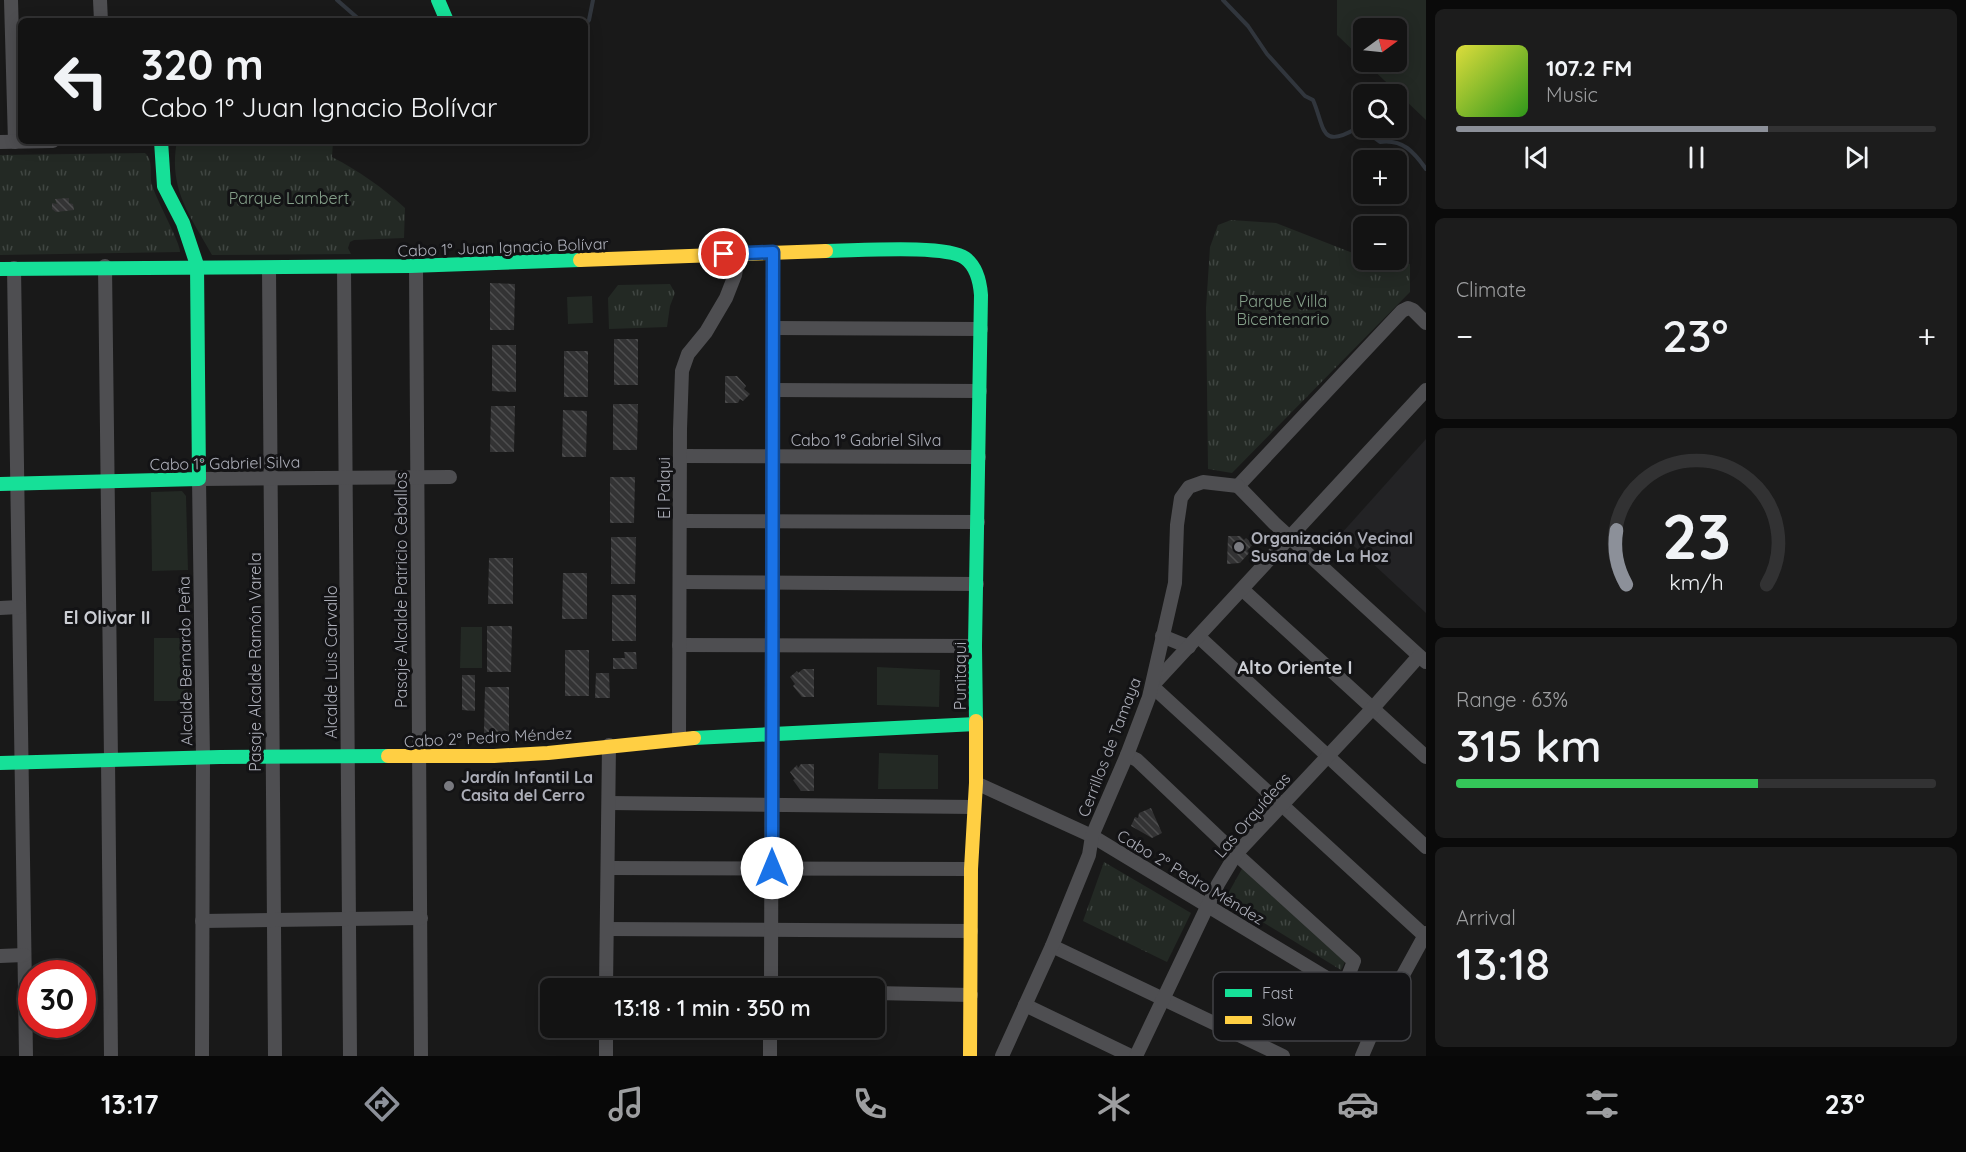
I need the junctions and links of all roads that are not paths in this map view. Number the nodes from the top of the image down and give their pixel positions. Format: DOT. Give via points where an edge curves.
graph roads {
  1 [pos="10,0"];
  2 [pos="100,0"];
  3 [pos="438,0"];
  4 [pos="100,18"];
  5 [pos="446,18"];
  6 [pos="6,71"];
  7 [pos="0,142"];
  8 [pos="15,142"];
  9 [pos="18,142"];
  10 [pos="161,144"];
  11 [pos="773,252"];
  12 [pos="739,253"];
  13 [pos="197,265"];
  14 [pos="105,266"];
  15 [pos="344,267"];
  16 [pos="417,267"];
  17 [pos="7,268"];
  18 [pos="269,268"];
  19 [pos="981,295"];
  20 [pos="1426,323"];
  21 [pos="773,328"];
  22 [pos="981,329"];
  23 [pos="773,390"];
  24 [pos="1426,390"];
  25 [pos="980,391"];
  26 [pos="681,456"];
  27 [pos="772,456"];
  28 [pos="979,457"];
  29 [pos="417,476"];
  30 [pos="346,477"];
  31 [pos="450,477"];
  32 [pos="271,478"];
  33 [pos="199,479"];
  34 [pos="107,482"];
  35 [pos="17,483"];
  36 [pos="0,484"];
  37 [pos="1238,486"];
  38 [pos="681,521"];
  39 [pos="772,521"];
  40 [pos="978,522"];
  41 [pos="1289,537"];
  42 [pos="680,582"];
  43 [pos="772,582"];
  44 [pos="977,584"];
  45 [pos="1243,590"];
  46 [pos="19,607"];
  47 [pos="0,608"];
  48 [pos="1162,636"];
  49 [pos="1199,637"];
  50 [pos="679,645"];
  51 [pos="771,645"];
  52 [pos="975,646"];
  53 [pos="1189,648"];
  54 [pos="1423,659"];
  55 [pos="1152,686"];
  56 [pos="1372,709"];
  57 [pos="976,724"];
  58 [pos="772,735"];
  59 [pos="679,739"];
  60 [pos="609,745"];
  61 [pos="1127,755"];
  62 [pos="1326,756"];
  63 [pos="273,757"];
  64 [pos="348,757"];
  65 [pos="419,757"];
  66 [pos="1426,757"];
  67 [pos="202,758"];
  68 [pos="109,760"];
  69 [pos="0,762"];
  70 [pos="22,762"];
  71 [pos="976,783"];
  72 [pos="609,803"];
  73 [pos="1281,805"];
  74 [pos="771,806"];
  75 [pos="974,807"];
  76 [pos="1092,837"];
  77 [pos="1426,847"];
  78 [pos="1236,854"];
  79 [pos="608,868"];
  80 [pos="772,868"];
  81 [pos="971,869"];
  82 [pos="1208,906"];
  83 [pos="421,918"];
  84 [pos="274,919"];
  85 [pos="349,919"];
  86 [pos="202,921"];
  87 [pos="607,929"];
  88 [pos="772,930"];
  89 [pos="971,931"];
  90 [pos="1425,934"];
  91 [pos="1052,946"];
  92 [pos="24,955"];
  93 [pos="0,956"];
  94 [pos="1315,972"];
  95 [pos="1350,972"];
  96 [pos="1405,972"];
  97 [pos="606,978"];
  98 [pos="771,978"];
  99 [pos="885,993"];
  100 [pos="971,995"];
  101 [pos="1163,998"];
  102 [pos="1025,1005"];
  103 [pos="1213,1022"];
  104 [pos="606,1038"];
  105 [pos="770,1038"];
  106 [pos="1252,1041"];
  107 [pos="1369,1041"];
  108 [pos="26,1056"];
  109 [pos="111,1056"];
  110 [pos="202,1056"];
  111 [pos="275,1056"];
  112 [pos="350,1056"];
  113 [pos="421,1056"];
  114 [pos="606,1056"];
  115 [pos="770,1056"];
  116 [pos="970,1056"];
  117 [pos="1002,1056"];
  118 [pos="1131,1056"];
  119 [pos="1136,1056"];
  120 [pos="1283,1056"];
  121 [pos="1362,1056"];
  1 -- 6 [label="street"];
  2 -- 4 [label="street"];
  3 -- 5 [label="street"];
  6 -- 8 [label="street"];
  7 -- 8 [label="street"];
  8 -- 9 [label="street"];
  10 -- 13 [label="street, Alcalde Bernardo Peña" via="164,186 186,230"];
  11 -- 12 [label="street, Cabo 1° Juan Ignacio Bolívar"];
  11 -- 19 [label="street, Cabo 1° Juan Ignacio Bolívar" via="929,251 960,255 972,266"];
  11 -- 21 [label="street"];
  12 -- 16 [label="street, Cabo 1° Juan Ignacio Bolívar"];
  12 -- 26 [label="street, El Palqui" via="726,298 684,362"];
  13 -- 14 [label="street, Cabo 1° Juan Ignacio Bolívar"];
  13 -- 18 [label="street, Cabo 1° Juan Ignacio Bolívar"];
  13 -- 33 [label="street, Alcalde Bernardo Peña"];
  14 -- 17 [label="street, Cabo 1° Juan Ignacio Bolívar"];
  14 -- 34 [label="street"];
  15 -- 16 [label="street, Cabo 1° Juan Ignacio Bolívar"];
  15 -- 18 [label="street, Cabo 1° Juan Ignacio Bolívar"];
  15 -- 30 [label="street, Alcalde Luis Carvallo"];
  16 -- 29 [label="street, Pasaje Alcalde Patricio Ceballos"];
  17 -- 35 [label="street"];
  18 -- 32 [label="street, Pasaje Alcalde Ramón Varela"];
  19 -- 22 [label="street, Punitaqui"];
  20 -- 37 [label="street" via="1413,310 1402,311"];
  21 -- 22 [label="street"];
  21 -- 23 [label="street"];
  22 -- 25 [label="street, Punitaqui"];
  23 -- 25 [label="street"];
  23 -- 27 [label="street"];
  24 -- 41 [label="street"];
  25 -- 28 [label="street, Punitaqui"];
  26 -- 27 [label="street, Cabo 1° Gabriel Silva"];
  26 -- 38 [label="street, El Palqui"];
  27 -- 28 [label="street, Cabo 1° Gabriel Silva"];
  27 -- 39 [label="street"];
  28 -- 40 [label="street, Punitaqui"];
  29 -- 30 [label="street, Cabo 1° Gabriel Silva"];
  29 -- 31 [label="street, Cabo 1° Gabriel Silva"];
  29 -- 65 [label="street, Pasaje Alcalde Patricio Ceballos"];
  30 -- 32 [label="street, Cabo 1° Gabriel Silva"];
  30 -- 64 [label="street, Alcalde Luis Carvallo"];
  32 -- 33 [label="street, Cabo 1° Gabriel Silva"];
  32 -- 63 [label="street, Pasaje Alcalde Ramón Varela"];
  33 -- 34 [label="street, Cabo 1° Gabriel Silva"];
  33 -- 67 [label="street, Alcalde Bernardo Peña"];
  34 -- 35 [label="street, Cabo 1° Gabriel Silva"];
  34 -- 68 [label="street"];
  35 -- 36 [label="street, Cabo 1° Gabriel Silva"];
  35 -- 46 [label="street"];
  37 -- 41 [label="street"];
  37 -- 48 [label="street, Cerrillos de Tamaya" via="1203,482 1184,492 1177,525 1175,583"];
  38 -- 39 [label="street"];
  38 -- 42 [label="street, El Palqui"];
  39 -- 40 [label="street"];
  39 -- 43 [label="street"];
  40 -- 44 [label="street, Punitaqui"];
  41 -- 45 [label="street"];
  41 -- 54 [label="street"];
  42 -- 43 [label="street"];
  42 -- 50 [label="street, El Palqui"];
  43 -- 44 [label="street"];
  43 -- 51 [label="street"];
  44 -- 52 [label="street, Punitaqui"];
  45 -- 49 [label="street"];
  45 -- 56 [label="street"];
  46 -- 47 [label="street"];
  46 -- 70 [label="street"];
  48 -- 53 [label="street"];
  48 -- 55 [label="street, Cerrillos de Tamaya"];
  49 -- 53 [label="street"];
  49 -- 62 [label="street"];
  50 -- 51 [label="street"];
  50 -- 59 [label="street, El Palqui"];
  51 -- 52 [label="street"];
  51 -- 58 [label="street"];
  52 -- 57 [label="street, Punitaqui"];
  53 -- 55 [label="street"];
  54 -- 56 [label="street, Las Orquídeas"];
  55 -- 61 [label="street, Cerrillos de Tamaya"];
  55 -- 73 [label="street"];
  56 -- 62 [label="street, Las Orquídeas"];
  56 -- 66 [label="street"];
  57 -- 58 [label="street, Cabo 2° Pedro Méndez"];
  57 -- 71 [label="street, Punitaqui"];
  58 -- 59 [label="street, Cabo 2° Pedro Méndez"];
  58 -- 74 [label="street"];
  59 -- 60 [label="street, Cabo 2° Pedro Méndez"];
  60 -- 65 [label="street, Cabo 2° Pedro Méndez" via="537,754"];
  60 -- 72 [label="street"];
  61 -- 76 [label="street, Cerrillos de Tamaya"];
  61 -- 78 [label="street" via="1137,760"];
  62 -- 73 [label="street, Las Orquídeas"];
  62 -- 77 [label="street"];
  63 -- 64 [label="street, Cabo 2° Pedro Méndez"];
  63 -- 67 [label="street, Cabo 2° Pedro Méndez"];
  63 -- 84 [label="street, Pasaje Alcalde Ramón Varela"];
  64 -- 65 [label="street, Cabo 2° Pedro Méndez"];
  64 -- 85 [label="street, Alcalde Luis Carvallo"];
  65 -- 83 [label="street, Pasaje Alcalde Patricio Ceballos"];
  67 -- 68 [label="street, Cabo 2° Pedro Méndez"];
  67 -- 86 [label="street, Alcalde Bernardo Peña"];
  68 -- 70 [label="street, Cabo 2° Pedro Méndez"];
  68 -- 109 [label="street"];
  69 -- 70 [label="street, Cabo 2° Pedro Méndez"];
  70 -- 92 [label="street"];
  71 -- 75 [label="street, Punitaqui"];
  71 -- 76 [label="street, Cabo 2° Pedro Méndez"];
  72 -- 74 [label="street"];
  72 -- 79 [label="street"];
  73 -- 78 [label="street, Las Orquídeas"];
  73 -- 90 [label="street"];
  74 -- 75 [label="street"];
  74 -- 80 [label="street"];
  75 -- 81 [label="street, Punitaqui"];
  76 -- 82 [label="street, Cabo 2° Pedro Méndez"];
  76 -- 91 [label="street, Cerrillos de Tamaya" via="1089,855"];
  78 -- 82 [label="street, Las Orquídeas"];
  78 -- 95 [label="street" via="1354,961"];
  79 -- 80 [label="street"];
  79 -- 87 [label="street"];
  80 -- 81 [label="street"];
  80 -- 88 [label="street"];
  81 -- 89 [label="street, Punitaqui"];
  82 -- 94 [label="street, Cabo 2° Pedro Méndez"];
  82 -- 101 [label="street, Las Orquídeas"];
  83 -- 85 [label="street"];
  83 -- 113 [label="street, Pasaje Alcalde Patricio Ceballos"];
  84 -- 85 [label="street"];
  84 -- 86 [label="street"];
  84 -- 111 [label="street, Pasaje Alcalde Ramón Varela"];
  85 -- 112 [label="street, Alcalde Luis Carvallo"];
  86 -- 110 [label="street, Alcalde Bernardo Peña"];
  87 -- 88 [label="street"];
  87 -- 97 [label="street"];
  88 -- 89 [label="street"];
  88 -- 98 [label="street"];
  89 -- 100 [label="street, Punitaqui"];
  90 -- 96 [label="street"];
  91 -- 101 [label="street"];
  91 -- 102 [label="street, Cerrillos de Tamaya"];
  92 -- 93 [label="street"];
  92 -- 108 [label="street"];
  99 -- 100 [label="street"];
  100 -- 116 [label="street, Punitaqui"];
  101 -- 103 [label="street"];
  101 -- 119 [label="street, Las Orquídeas"];
  102 -- 117 [label="street, Cerrillos de Tamaya"];
  102 -- 118 [label="street"];
  104 -- 114 [label="street"];
  105 -- 115 [label="street"];
  106 -- 120 [label="street"];
  107 -- 121 [label="street"];
}
